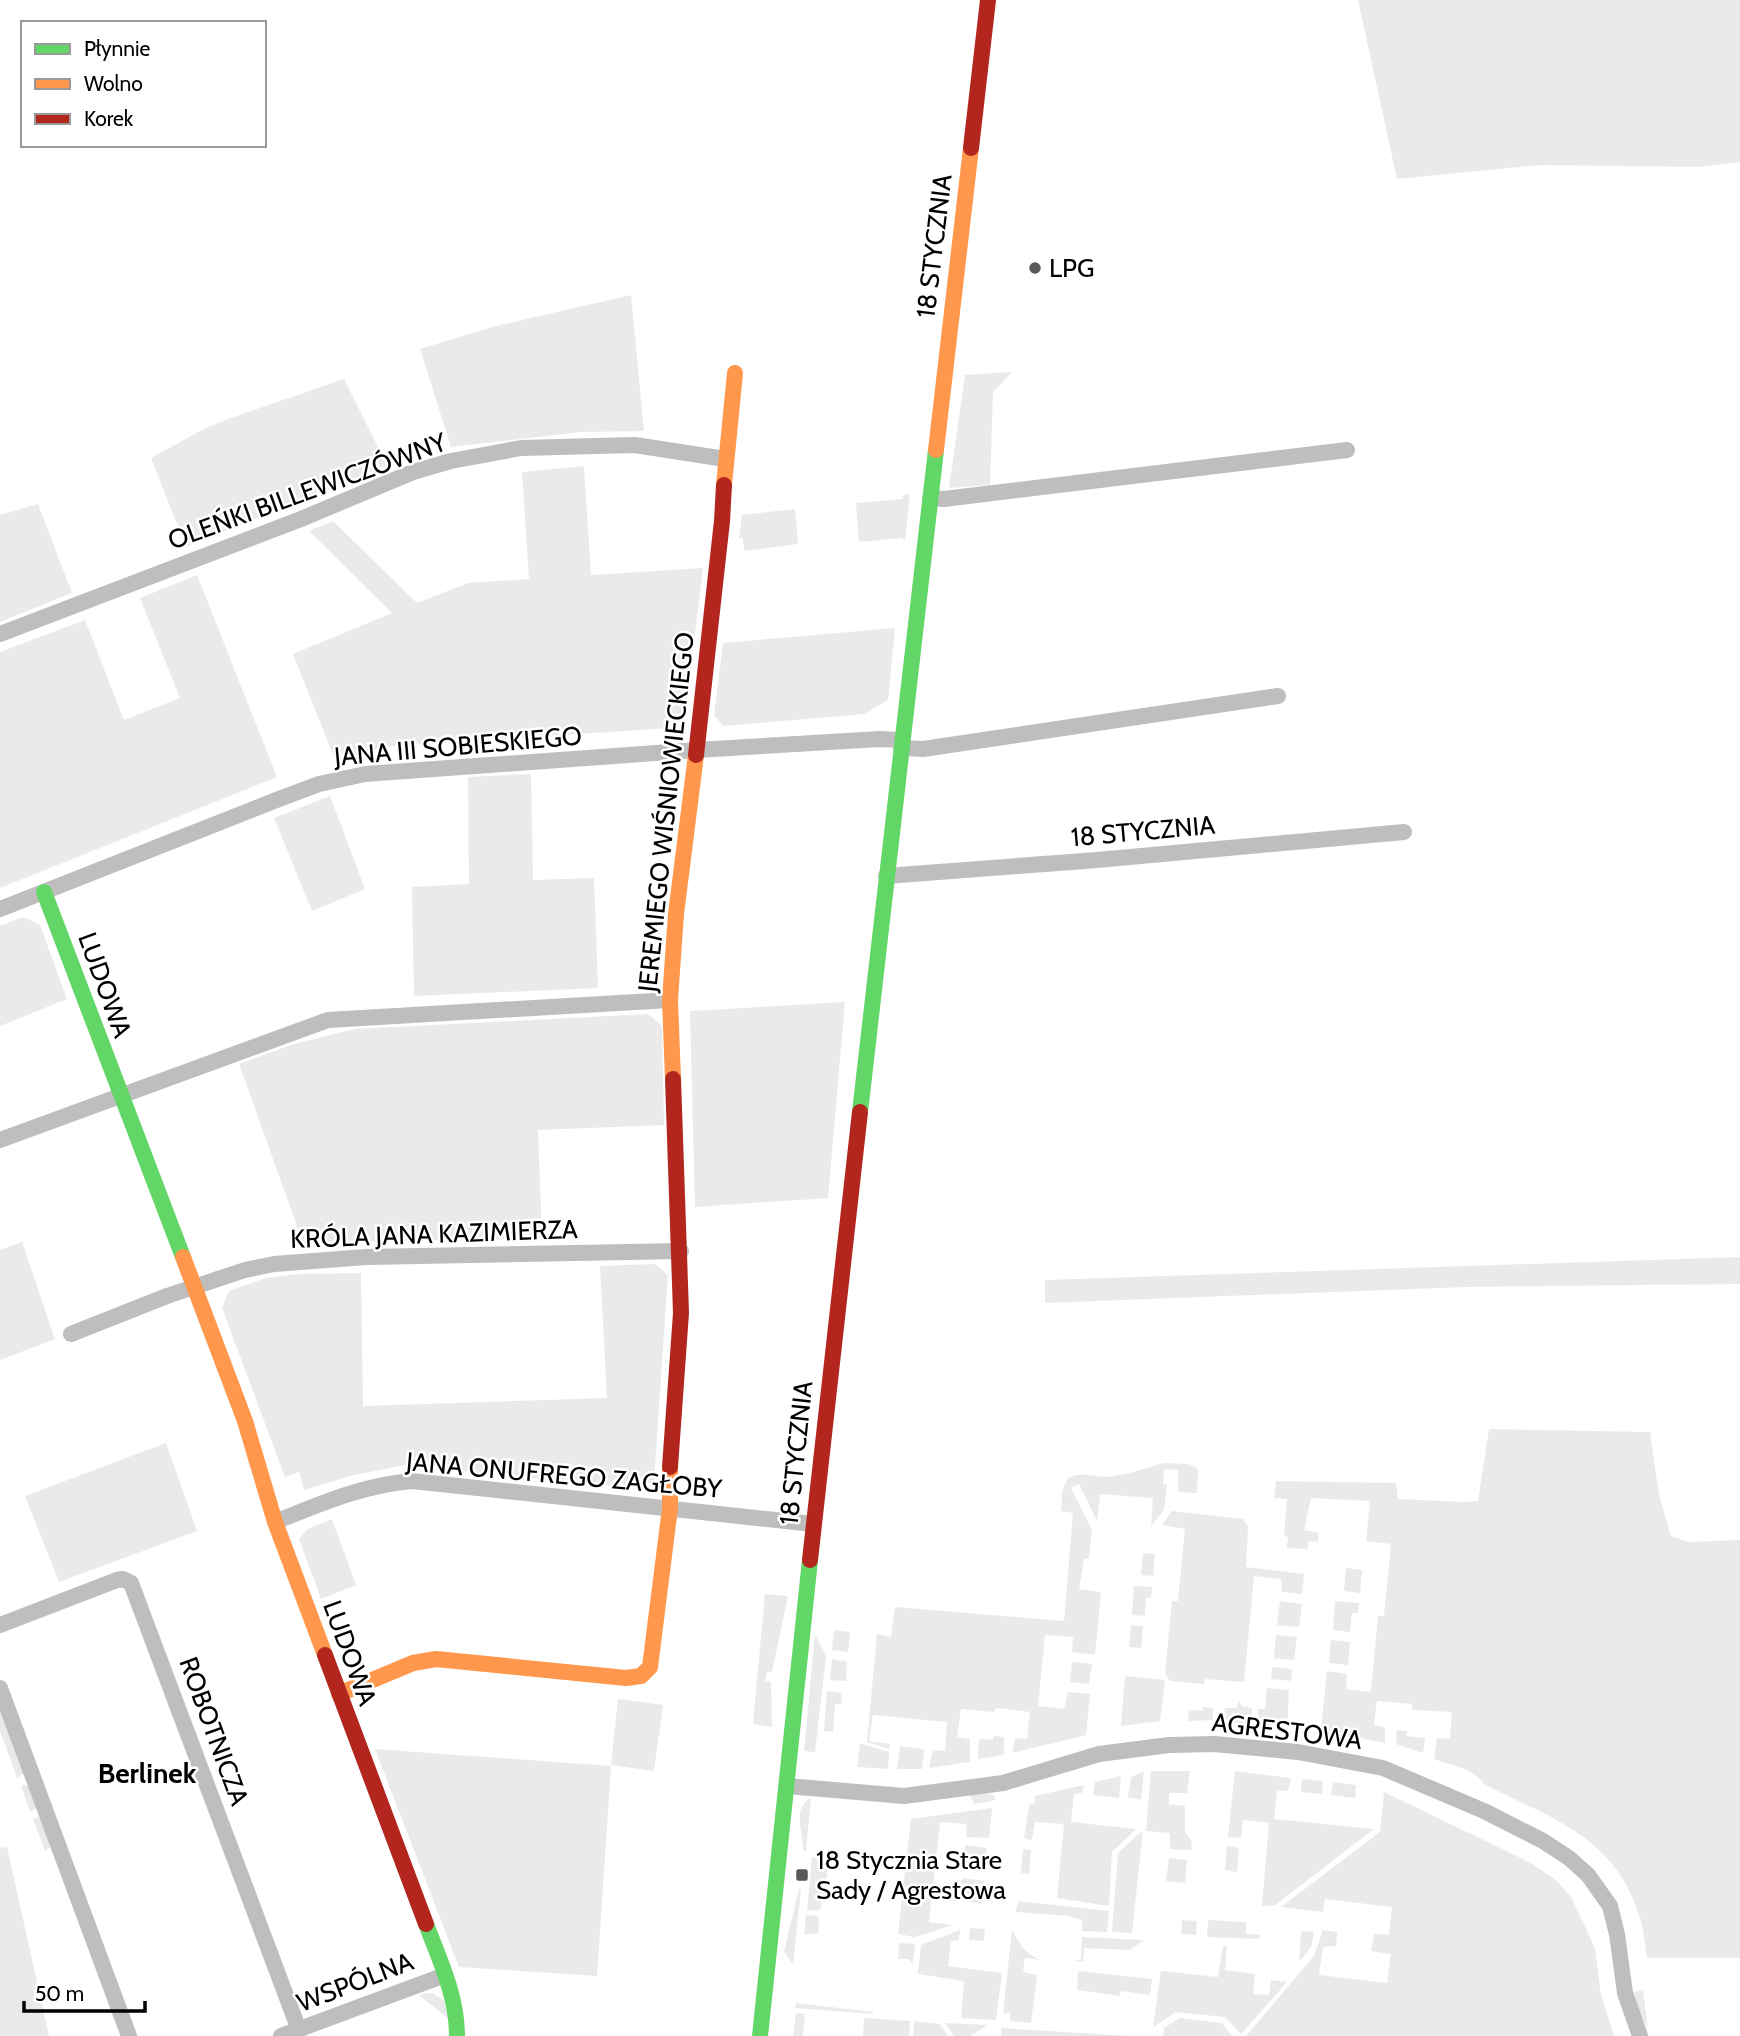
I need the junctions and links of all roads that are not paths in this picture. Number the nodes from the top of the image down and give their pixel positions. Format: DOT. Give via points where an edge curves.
graph roads {
  1 [pos="988,0"];
  2 [pos="736,373"];
  3 [pos="1347,450"];
  4 [pos="725,459"];
  5 [pos="930,498"];
  6 [pos="0,634"];
  7 [pos="1279,696"];
  8 [pos="901,744"];
  9 [pos="697,750"];
  10 [pos="1404,832"];
  11 [pos="886,876"];
  12 [pos="44,892"];
  13 [pos="0,909"];
  14 [pos="670,1000"];
  15 [pos="120,1096"];
  16 [pos="0,1140"];
  17 [pos="681,1251"];
  18 [pos="193,1288"];
  19 [pos="71,1334"];
  20 [pos="670,1508"];
  21 [pos="275,1522"];
  22 [pos="813,1524"];
  23 [pos="0,1625"];
  24 [pos="0,1688"];
  25 [pos="339,1694"];
  26 [pos="787,1786"];
  27 [pos="446,1975"];
  28 [pos="299,2029"];
  29 [pos="129,2036"];
  30 [pos="281,2036"];
  31 [pos="457,2036"];
  32 [pos="760,2036"];
  33 [pos="1640,2036"];
  1 -- 5 [label="street, 18 STYCZNIA"];
  2 -- 4 [label="street, JEREMIEGO WIŚNIOWIECKIEGO"];
  3 -- 5 [label="street"];
  4 -- 6 [label="street, OLEŃKI BILLEWICZÓWNY" via="635,445 521,449 451,461"];
  4 -- 9 [label="street, JEREMIEGO WIŚNIOWIECKIEGO"];
  5 -- 8 [label="street, 18 STYCZNIA"];
  7 -- 8 [label="street" via="923,749"];
  8 -- 9 [label="street, JANA III SOBIESKIEGO" via="880,739"];
  8 -- 11 [label="street, 18 STYCZNIA"];
  9 -- 12 [label="street, JANA III SOBIESKIEGO" via="365,775 319,784"];
  9 -- 14 [label="street, JEREMIEGO WIŚNIOWIECKIEGO"];
  10 -- 11 [label="street, 18 STYCZNIA"];
  11 -- 22 [label="street, 18 STYCZNIA"];
  12 -- 13 [label="street, JANA III SOBIESKIEGO"];
  12 -- 15 [label="street, LUDOWA"];
  14 -- 15 [label="street" via="328,1020"];
  14 -- 17 [label="street, JEREMIEGO WIŚNIOWIECKIEGO"];
  15 -- 16 [label="street"];
  15 -- 18 [label="street, LUDOWA"];
  17 -- 18 [label="street, KRÓLA JANA KAZIMIERZA" via="296,1261 244,1270"];
  17 -- 20 [label="street, JEREMIEGO WIŚNIOWIECKIEGO"];
  18 -- 19 [label="street"];
  18 -- 21 [label="street, LUDOWA" via="245,1421"];
  20 -- 21 [label="street, JANA ONUFREGO ZAGŁOBY" via="412,1481 349,1493"];
  20 -- 22 [label="street, JANA ONUFREGO ZAGŁOBY"];
  20 -- 25 [label="street, JEREMIEGO WIŚNIOWIECKIEGO" via="652,1660 641,1676 436,1658 412,1663"];
  21 -- 25 [label="street, LUDOWA"];
  22 -- 26 [label="street, 18 STYCZNIA"];
  23 -- 28 [label="street, ROBOTNICZA" via="117,1580 131,1583"];
  24 -- 29 [label="street"];
  25 -- 27 [label="street, LUDOWA"];
  26 -- 32 [label="street, 18 STYCZNIA"];
  26 -- 33 [label="street, AGRESTOWA" via="904,1796 1003,1783 1099,1754 1180,1745 1298,1752 1383,1768 1543,1841 1588,1875 1610,1906 1625,1993"];
  27 -- 28 [label="street, WSPÓLNA"];
  27 -- 31 [label="street, LUDOWA" via="455,2004"];
  28 -- 30 [label="street, WSPÓLNA"];
}
